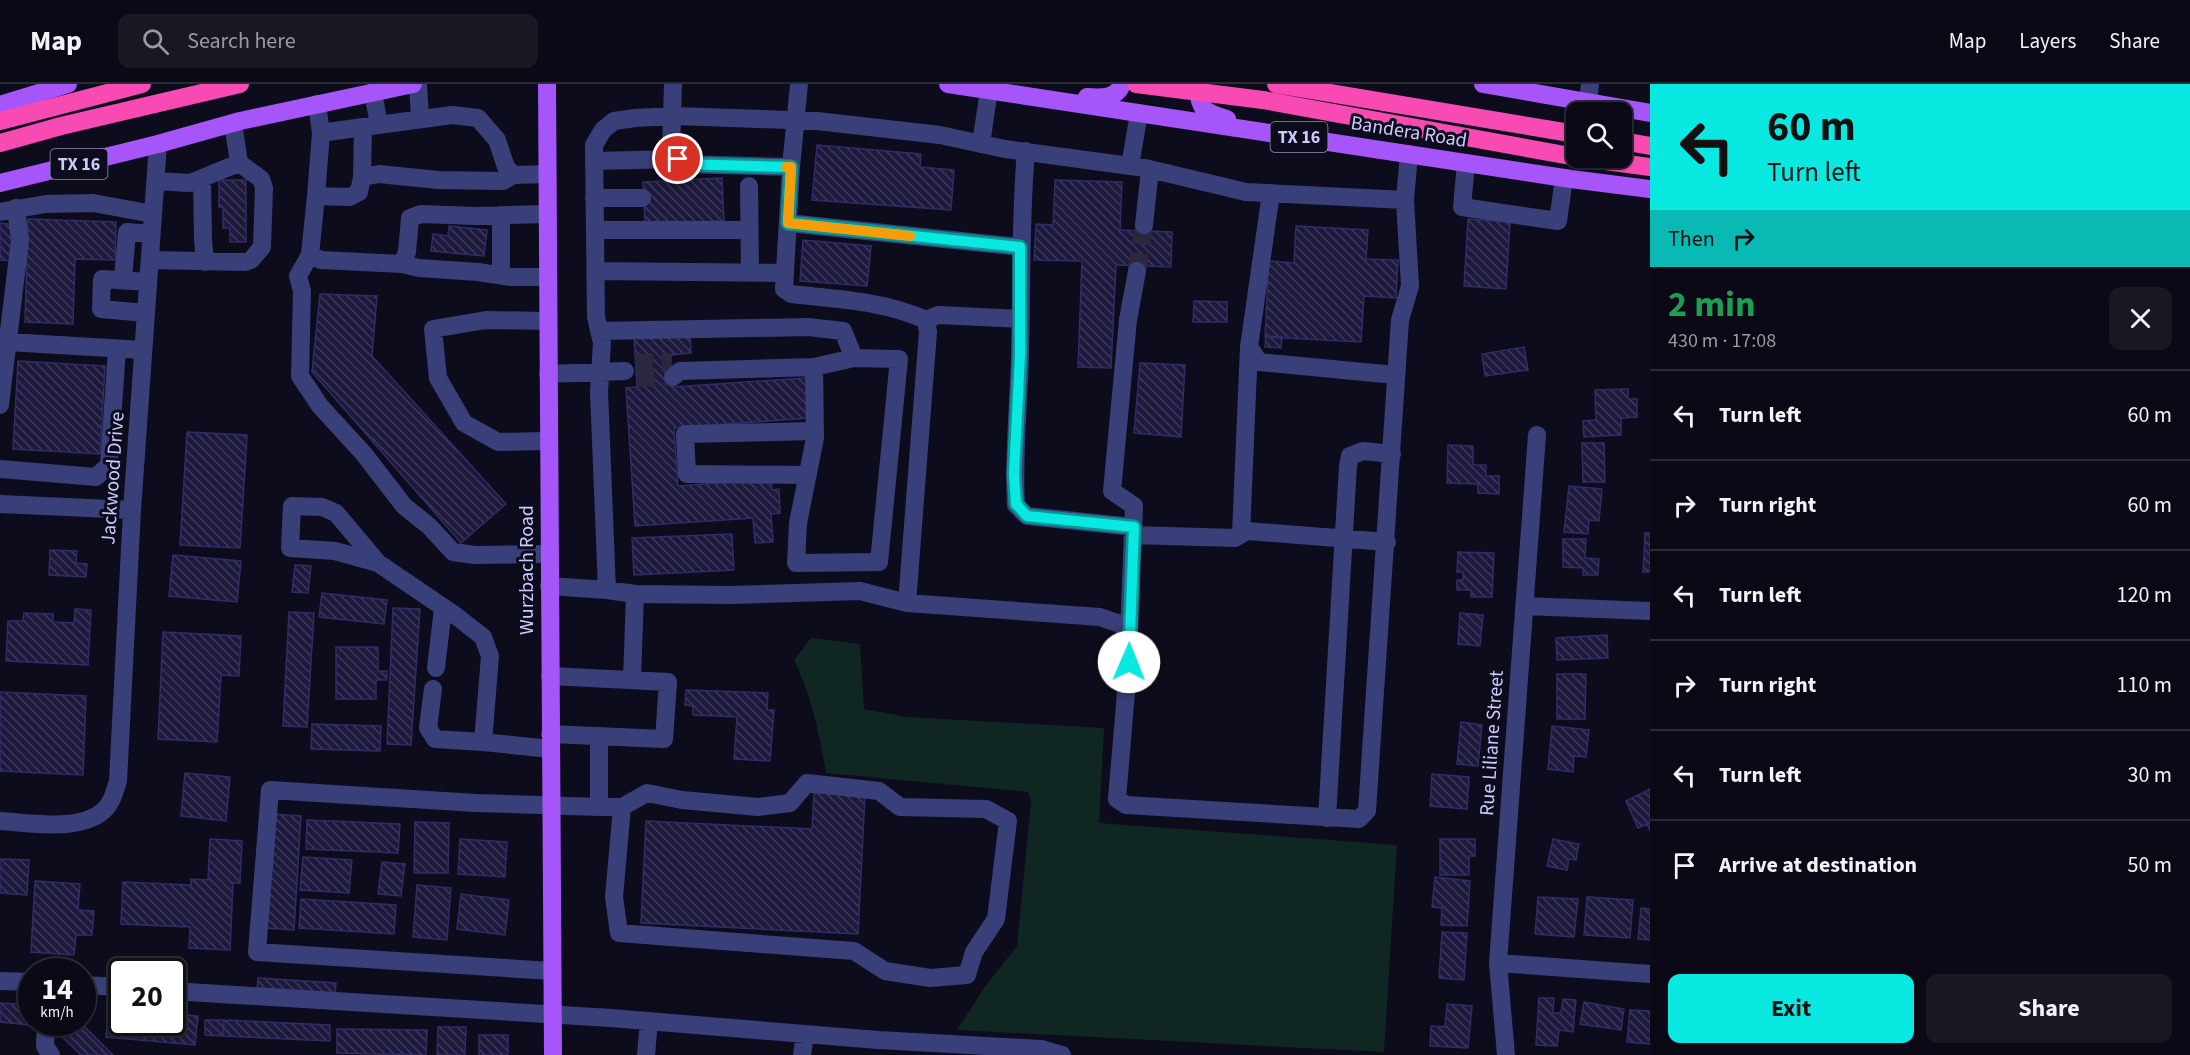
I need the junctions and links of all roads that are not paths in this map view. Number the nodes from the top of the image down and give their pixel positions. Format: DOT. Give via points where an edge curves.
graph roads {
  1 [pos="68,84"];
  2 [pos="142,84"];
  3 [pos="240,84"];
  4 [pos="416,84"];
  5 [pos="547,84"];
  6 [pos="673,84"];
  7 [pos="799,84"];
  8 [pos="948,84"];
  9 [pos="1122,84"];
  10 [pos="1136,84"];
  11 [pos="1200,84"];
  12 [pos="1276,84"];
  13 [pos="1483,84"];
  14 [pos="1590,84"];
  15 [pos="49,87"];
  16 [pos="989,90"];
  17 [pos="373,92"];
  18 [pos="1014,94"];
  19 [pos="1582,102"];
  20 [pos="1588,102"];
  21 [pos="317,104"];
  22 [pos="0,105"];
  23 [pos="1632,110"];
  24 [pos="1139,113"];
  25 [pos="1650,113"];
  26 [pos="671,116"];
  27 [pos="420,119"];
  28 [pos="0,121"];
  29 [pos="795,122"];
  30 [pos="233,123"];
  31 [pos="371,126"];
  32 [pos="1566,132"];
  33 [pos="321,133"];
  34 [pos="1290,136"];
  35 [pos="0,143"];
  36 [pos="1632,143"];
  37 [pos="158,144"];
  38 [pos="981,144"];
  39 [pos="1650,146"];
  40 [pos="1026,151"];
  41 [pos="1409,154"];
  42 [pos="1566,155"];
  43 [pos="678,159"];
  44 [pos="594,161"];
  45 [pos="239,163"];
  46 [pos="1466,163"];
  47 [pos="1632,165"];
  48 [pos="1130,166"];
  49 [pos="791,167"];
  50 [pos="1650,167"];
  51 [pos="1150,169"];
  52 [pos="547,174"];
  53 [pos="513,175"];
  54 [pos="362,177"];
  55 [pos="1564,178"];
  56 [pos="202,179"];
  57 [pos="155,181"];
  58 [pos="0,183"];
  59 [pos="749,186"];
  60 [pos="1650,189"];
  61 [pos="1271,193"];
  62 [pos="316,196"];
  63 [pos="594,198"];
  64 [pos="642,198"];
  65 [pos="1405,200"];
  66 [pos="128,209"];
  67 [pos="8,210"];
  68 [pos="153,214"];
  69 [pos="547,214"];
  70 [pos="501,215"];
  71 [pos="788,223"];
  72 [pos="1144,225"];
  73 [pos="595,230"];
  74 [pos="748,230"];
  75 [pos="127,232"];
  76 [pos="152,234"];
  77 [pos="1020,247"];
  78 [pos="310,255"];
  79 [pos="150,260"];
  80 [pos="205,262"];
  81 [pos="402,264"];
  82 [pos="595,271"];
  83 [pos="750,271"];
  84 [pos="1137,271"];
  85 [pos="785,273"];
  86 [pos="501,275"];
  87 [pos="548,277"];
  88 [pos="123,280"];
  89 [pos="148,282"];
  90 [pos="146,313"];
  91 [pos="1020,319"];
  92 [pos="926,320"];
  93 [pos="548,321"];
  94 [pos="6,331"];
  95 [pos="599,331"];
  96 [pos="1249,347"];
  97 [pos="117,349"];
  98 [pos="143,351"];
  99 [pos="854,358"];
  100 [pos="814,367"];
  101 [pos="675,370"];
  102 [pos="601,371"];
  103 [pos="632,371"];
  104 [pos="548,374"];
  105 [pos="1395,375"];
  106 [pos="0,405"];
  107 [pos="112,418"];
  108 [pos="138,421"];
  109 [pos="815,430"];
  110 [pos="1537,435"];
  111 [pos="548,441"];
  112 [pos="1392,454"];
  113 [pos="0,468"];
  114 [pos="808,475"];
  115 [pos="0,504"];
  116 [pos="132,510"];
  117 [pos="1133,531"];
  118 [pos="1241,534"];
  119 [pos="1344,539"];
  120 [pos="1386,543"];
  121 [pos="549,554"];
  122 [pos="378,563"];
  123 [pos="549,586"];
  124 [pos="607,590"];
  125 [pos="635,594"];
  126 [pos="907,603"];
  127 [pos="1524,606"];
  128 [pos="443,608"];
  129 [pos="1650,611"];
  130 [pos="1129,633"];
  131 [pos="436,668"];
  132 [pos="550,676"];
  133 [pos="632,680"];
  134 [pos="433,689"];
  135 [pos="598,736"];
  136 [pos="483,742"];
  137 [pos="550,742"];
  138 [pos="550,806"];
  139 [pos="599,807"];
  140 [pos="622,807"];
  141 [pos="1327,818"];
  142 [pos="0,821"];
  143 [pos="1498,963"];
  144 [pos="551,971"];
  145 [pos="1650,974"];
  146 [pos="0,981"];
  147 [pos="18,982"];
  148 [pos="186,992"];
  149 [pos="551,1016"];
  150 [pos="649,1021"];
  151 [pos="805,1034"];
  152 [pos="45,1036"];
  153 [pos="877,1047"];
  154 [pos="51,1055"];
  155 [pos="553,1055"];
  156 [pos="646,1055"];
  157 [pos="802,1055"];
  158 [pos="1062,1055"];
  159 [pos="1506,1055"];
  1 -- 15 [label="main road"];
  2 -- 28 [label="highway"];
  3 -- 35 [label="highway"];
  4 -- 17 [label="main road, TX 16"];
  4 -- 27 [label="street"];
  5 -- 52 [label="main road, Wurzbach Road"];
  6 -- 26 [label="street"];
  7 -- 29 [label="street"];
  8 -- 16 [label="main road, Bandera Road / TX 16"];
  9 -- 18 [label="main road" via="1113,95 1100,98"];
  10 -- 42 [label="highway, bridge" via="1263,100"];
  11 -- 34 [label="main road" via="1198,99 1211,114"];
  12 -- 32 [label="highway"];
  13 -- 19 [label="main road"];
  14 -- 20 [label="street"];
  15 -- 22 [label="main road"];
  16 -- 18 [label="main road, Bandera Road / TX 16"];
  16 -- 38 [label="street"];
  17 -- 21 [label="main road, TX 16"];
  17 -- 31 [label="street"];
  18 -- 24 [label="main road, Bandera Road / TX 16"];
  21 -- 30 [label="main road, TX 16"];
  21 -- 33 [label="street"];
  23 -- 25 [label="main road"];
  24 -- 34 [label="main road, Bandera Road / TX 16"];
  24 -- 48 [label="street"];
  26 -- 29 [label="street"];
  26 -- 43 [label="street" via="671,150"];
  26 -- 44 [label="street" via="614,121 594,145"];
  27 -- 31 [label="street"];
  27 -- 53 [label="street" via="452,115 478,118 497,140 506,167"];
  29 -- 38 [label="street" via="940,135"];
  29 -- 49 [label="street"];
  30 -- 37 [label="main road, TX 16"];
  30 -- 45 [label="street"];
  31 -- 33 [label="street"];
  31 -- 54 [label="street"];
  33 -- 62 [label="street"];
  34 -- 41 [label="main road, Bandera Road / TX 16"];
  36 -- 39 [label="highway"];
  37 -- 57 [label="street, Jackwood Drive"];
  37 -- 58 [label="main road, TX 16"];
  38 -- 40 [label="street"];
  40 -- 48 [label="street"];
  40 -- 77 [label="street"];
  41 -- 46 [label="main road, Bandera Road / TX 16"];
  41 -- 65 [label="street"];
  43 -- 44 [label="street"];
  43 -- 49 [label="street" via="681,164"];
  44 -- 63 [label="street"];
  45 -- 56 [label="street"];
  45 -- 80 [label="street" via="261,179 264,188 262,247 245,262"];
  46 -- 55 [label="main road, Bandera Road / TX 16"];
  46 -- 55 [label="street" via="1462,207 1558,221"];
  47 -- 50 [label="highway"];
  48 -- 51 [label="street"];
  49 -- 71 [label="street"];
  51 -- 61 [label="street" via="1246,192"];
  51 -- 72 [label="street"];
  52 -- 53 [label="street"];
  52 -- 69 [label="main road, Wurzbach Road"];
  53 -- 54 [label="street" via="503,181 379,174"];
  54 -- 62 [label="street" via="359,192 350,197"];
  55 -- 60 [label="main road, Bandera Road / TX 16"];
  56 -- 57 [label="street" via="189,183"];
  56 -- 80 [label="street"];
  57 -- 68 [label="street, Jackwood Drive"];
  59 -- 74 [label="street"];
  61 -- 65 [label="street"];
  61 -- 96 [label="street"];
  62 -- 78 [label="street"];
  63 -- 64 [label="street"];
  63 -- 73 [label="street"];
  65 -- 105 [label="street" via="1410,286 1400,320"];
  66 -- 67 [label="street" via="93,203"];
  66 -- 68 [label="street"];
  66 -- 75 [label="street"];
  67 -- 94 [label="street" via="20,240"];
  68 -- 76 [label="street, Jackwood Drive"];
  69 -- 70 [label="street"];
  69 -- 87 [label="main road, Wurzbach Road"];
  70 -- 81 [label="street" via="421,214 410,218"];
  70 -- 86 [label="street"];
  71 -- 77 [label="street"];
  71 -- 85 [label="street"];
  73 -- 74 [label="street"];
  73 -- 82 [label="street"];
  74 -- 83 [label="street"];
  75 -- 76 [label="street"];
  75 -- 88 [label="street"];
  76 -- 79 [label="street, Jackwood Drive"];
  77 -- 91 [label="street"];
  78 -- 81 [label="street" via="321,260"];
  78 -- 121 [label="street" via="298,276 302,291 300,376 320,406 404,506 453,552"];
  79 -- 80 [label="street"];
  79 -- 89 [label="street, Jackwood Drive"];
  81 -- 86 [label="street"];
  82 -- 83 [label="street"];
  82 -- 95 [label="street"];
  83 -- 85 [label="street"];
  84 -- 117 [label="street" via="1128,320 1112,490 1134,506"];
  85 -- 92 [label="street" via="784,289 791,294 862,303"];
  86 -- 87 [label="street"];
  87 -- 93 [label="main road, Wurzbach Road"];
  88 -- 89 [label="street"];
  88 -- 90 [label="street" via="102,279 101,309"];
  89 -- 90 [label="street, Jackwood Drive"];
  90 -- 98 [label="street, Jackwood Drive"];
  91 -- 92 [label="street" via="938,315"];
  91 -- 117 [label="street" via="1016,504 1027,516"];
  92 -- 126 [label="street" via="927,354"];
  93 -- 104 [label="main road, Wurzbach Road"];
  93 -- 111 [label="street" via="486,320 433,329 438,378 464,423 498,442"];
  94 -- 97 [label="street"];
  94 -- 106 [label="street"];
  95 -- 99 [label="street" via="808,327 843,331"];
  95 -- 102 [label="street"];
  96 -- 105 [label="street" via="1259,362"];
  96 -- 118 [label="street"];
  97 -- 98 [label="street"];
  97 -- 107 [label="street"];
  98 -- 108 [label="street, Jackwood Drive"];
  99 -- 100 [label="street"];
  99 -- 114 [label="street" via="898,359 879,562 796,564 798,523"];
  100 -- 101 [label="street"];
  100 -- 109 [label="street"];
  102 -- 103 [label="street"];
  102 -- 104 [label="street"];
  102 -- 124 [label="street"];
  104 -- 111 [label="main road, Wurzbach Road"];
  105 -- 112 [label="street"];
  107 -- 108 [label="street"];
  107 -- 113 [label="street" via="109,465 96,477"];
  108 -- 116 [label="street, Jackwood Drive"];
  109 -- 114 [label="street"];
  109 -- 114 [label="street" via="685,434 687,474"];
  110 -- 127 [label="street, Rue Liliane Street"];
  111 -- 121 [label="main road, Wurzbach Road"];
  112 -- 119 [label="street" via="1363,451 1350,456"];
  112 -- 120 [label="street"];
  115 -- 116 [label="street"];
  116 -- 142 [label="street, Jackwood Drive" via="118,782 109,804 82,822"];
  117 -- 118 [label="street" via="1235,538"];
  117 -- 130 [label="street"];
  118 -- 119 [label="street" via="1246,531"];
  119 -- 120 [label="street"];
  119 -- 141 [label="street"];
  120 -- 141 [label="street" via="1367,810 1359,819"];
  121 -- 123 [label="main road, Wurzbach Road"];
  122 -- 122 [label="street" via="335,551 290,548 292,506 321,507 336,513"];
  122 -- 128 [label="street"];
  123 -- 124 [label="street"];
  123 -- 132 [label="main road, Wurzbach Road"];
  124 -- 125 [label="street"];
  125 -- 126 [label="street" via="860,591"];
  125 -- 133 [label="street"];
  126 -- 130 [label="street" via="1100,617 1120,624"];
  127 -- 129 [label="street"];
  127 -- 143 [label="street, Rue Liliane Street"];
  128 -- 131 [label="street"];
  128 -- 136 [label="street" via="483,637 490,656"];
  130 -- 141 [label="street" via="1117,799 1126,805"];
  132 -- 133 [label="street"];
  132 -- 137 [label="main road, Wurzbach Road"];
  133 -- 135 [label="street" via="668,682 664,739"];
  134 -- 136 [label="street" via="428,728 435,739"];
  135 -- 137 [label="street"];
  135 -- 139 [label="street"];
  136 -- 137 [label="street"];
  137 -- 138 [label="main road, Wurzbach Road"];
  138 -- 139 [label="street"];
  138 -- 144 [label="main road, Wurzbach Road"];
  138 -- 144 [label="street" via="270,790 257,952"];
  139 -- 140 [label="street"];
  140 -- 140 [label="street" via="614,897 619,933 854,951 885,971 930,978 967,975 974,952 996,919 1008,821 986,809 900,807 879,791 807,783 790,803 758,807 647,793"];
  143 -- 145 [label="street"];
  143 -- 159 [label="street, Rue Liliane Street"];
  144 -- 149 [label="main road, Wurzbach Road"];
  146 -- 147 [label="street"];
  148 -- 149 [label="street"];
  149 -- 150 [label="street"];
  149 -- 155 [label="main road, Wurzbach Road"];
  150 -- 151 [label="street"];
  150 -- 156 [label="street"];
  151 -- 153 [label="street"];
  151 -- 157 [label="street"];
  152 -- 154 [label="street" via="45,1046"];
  153 -- 158 [label="street" via="1041,1049"];
}
